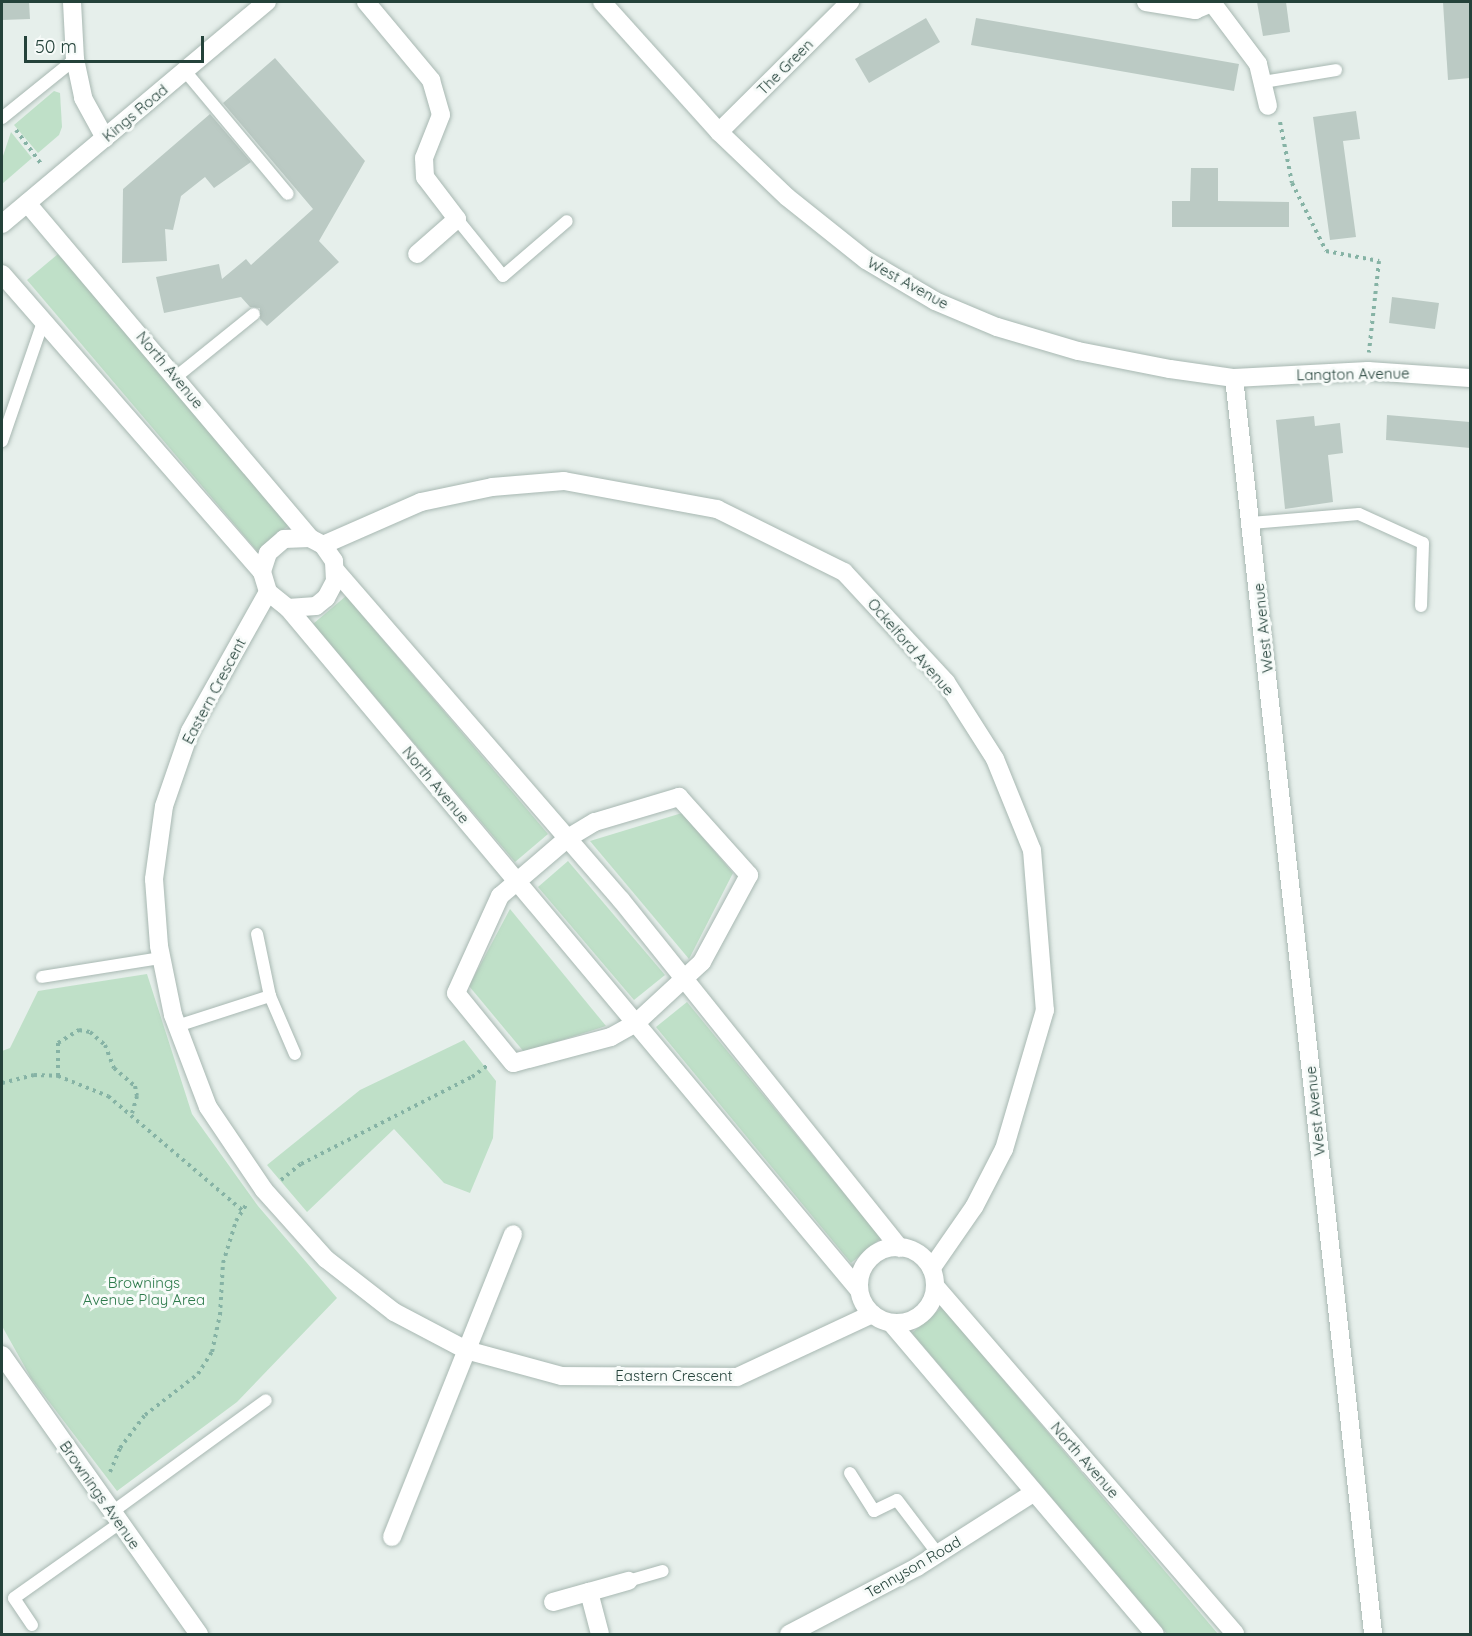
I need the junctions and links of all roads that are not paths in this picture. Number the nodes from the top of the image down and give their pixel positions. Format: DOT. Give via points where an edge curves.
graph roads {
  1 [pos="72,2"];
  2 [pos="267,2"];
  3 [pos="366,2"];
  4 [pos="602,2"];
  5 [pos="850,2"];
  6 [pos="1146,2"];
  7 [pos="1213,3"];
  8 [pos="75,59"];
  9 [pos="1336,70"];
  10 [pos="185,71"];
  11 [pos="1263,82"];
  12 [pos="1268,106"];
  13 [pos="3,117"];
  14 [pos="719,132"];
  15 [pos="105,138"];
  16 [pos="288,194"];
  17 [pos="27,203"];
  18 [pos="457,219"];
  19 [pos="567,221"];
  20 [pos="2,224"];
  21 [pos="417,254"];
  22 [pos="2,274"];
  23 [pos="254,314"];
  24 [pos="43,322"];
  25 [pos="176,377"];
  26 [pos="1234,378"];
  27 [pos="1470,378"];
  28 [pos="2,441"];
  29 [pos="1251,523"];
  30 [pos="317,541"];
  31 [pos="336,571"];
  32 [pos="262,572"];
  33 [pos="268,592"];
  34 [pos="1421,606"];
  35 [pos="288,608"];
  36 [pos="567,838"];
  37 [pos="515,880"];
  38 [pos="257,934"];
  39 [pos="161,958"];
  40 [pos="42,977"];
  41 [pos="687,980"];
  42 [pos="270,996"];
  43 [pos="636,1023"];
  44 [pos="177,1026"];
  45 [pos="296,1054"];
  46 [pos="513,1234"];
  47 [pos="900,1248"];
  48 [pos="933,1277"];
  49 [pos="859,1290"];
  50 [pos="872,1314"];
  51 [pos="891,1323"];
  52 [pos="466,1350"];
  53 [pos="2,1355"];
  54 [pos="266,1400"];
  55 [pos="850,1473"];
  56 [pos="1033,1493"];
  57 [pos="116,1517"];
  58 [pos="392,1537"];
  59 [pos="938,1554"];
  60 [pos="663,1571"];
  61 [pos="628,1581"];
  62 [pos="589,1592"];
  63 [pos="552,1602"];
  64 [pos="32,1625"];
  65 [pos="199,1635"];
  66 [pos="600,1635"];
  67 [pos="789,1635"];
  68 [pos="1155,1635"];
  69 [pos="1235,1635"];
  70 [pos="1373,1635"];
  1 -- 8 [label="street"];
  2 -- 10 [label="street, Kings Road"];
  3 -- 18 [label="street" via="431,80 441,115 424,158 425,177"];
  4 -- 14 [label="street, West Avenue"];
  5 -- 14 [label="street, The Green"];
  6 -- 7 [label="street" via="1195,10"];
  7 -- 11 [label="street" via="1248,47"];
  8 -- 13 [label="lane"];
  8 -- 15 [label="street" via="84,98"];
  9 -- 11 [label="lane"];
  10 -- 15 [label="street, Kings Road"];
  10 -- 16 [label="lane"];
  11 -- 12 [label="street"];
  14 -- 26 [label="street, West Avenue" via="829,232 866,260 935,301 997,327 1077,351"];
  15 -- 17 [label="street, Kings Road"];
  17 -- 20 [label="street, Kings Road"];
  17 -- 25 [label="street, North Avenue"];
  18 -- 19 [label="lane" via="503,276"];
  18 -- 21 [label="street"];
  22 -- 24 [label="street"];
  23 -- 25 [label="lane"];
  24 -- 28 [label="lane"];
  24 -- 32 [label="street"];
  25 -- 30 [label="street, North Avenue"];
  26 -- 27 [label="street, Langton Avenue" via="1368,370"];
  26 -- 29 [label="street, West Avenue"];
  29 -- 34 [label="lane" via="1359,514 1423,543"];
  29 -- 70 [label="street, West Avenue"];
  30 -- 31 [label="street, North Avenue"];
  30 -- 32 [label="street" via="284,539 265,560"];
  30 -- 48 [label="street, Ockelford Avenue" via="421,502 492,487 564,481 717,508 844,572 946,682 995,759 1032,850 1045,1010 1004,1149"];
  31 -- 35 [label="street" via="326,598 305,609"];
  31 -- 36 [label="street, North Avenue"];
  32 -- 33 [label="street"];
  33 -- 35 [label="street, North Avenue"];
  33 -- 39 [label="street, Eastern Crescent" via="190,731 164,806 154,879"];
  35 -- 37 [label="street, North Avenue"];
  36 -- 37 [label="street"];
  36 -- 41 [label="street, North Avenue"];
  36 -- 41 [label="street" via="595,822 679,797 749,875 702,962"];
  37 -- 43 [label="street, North Avenue"];
  37 -- 43 [label="street" via="501,896 456,993 513,1063 611,1037"];
  38 -- 42 [label="lane"];
  39 -- 40 [label="lane"];
  39 -- 44 [label="street, Eastern Crescent"];
  41 -- 43 [label="street"];
  41 -- 47 [label="street, North Avenue"];
  42 -- 44 [label="lane"];
  42 -- 45 [label="lane"];
  43 -- 49 [label="street, North Avenue"];
  44 -- 52 [label="street, Eastern Crescent" via="208,1107 264,1190 326,1259 394,1312"];
  46 -- 52 [label="street"];
  47 -- 48 [label="street, North Avenue" via="920,1255"];
  47 -- 49 [label="street" via="872,1256 863,1267"];
  48 -- 51 [label="street" via="933,1296 920,1315"];
  48 -- 69 [label="street, North Avenue"];
  49 -- 50 [label="street, North Avenue"];
  50 -- 51 [label="street"];
  50 -- 52 [label="street, Eastern Crescent" via="737,1377 562,1376"];
  51 -- 56 [label="street"];
  52 -- 58 [label="street"];
  53 -- 57 [label="street, Brownings Avenue"];
  54 -- 57 [label="lane"];
  55 -- 59 [label="lane" via="874,1511 897,1500"];
  56 -- 59 [label="street, Tennyson Road"];
  56 -- 68 [label="street"];
  57 -- 64 [label="lane" via="14,1598"];
  57 -- 65 [label="street, Brownings Avenue"];
  59 -- 67 [label="street, Tennyson Road"];
  60 -- 61 [label="lane"];
  61 -- 62 [label="street"];
  62 -- 63 [label="street"];
  62 -- 66 [label="street"];
}
